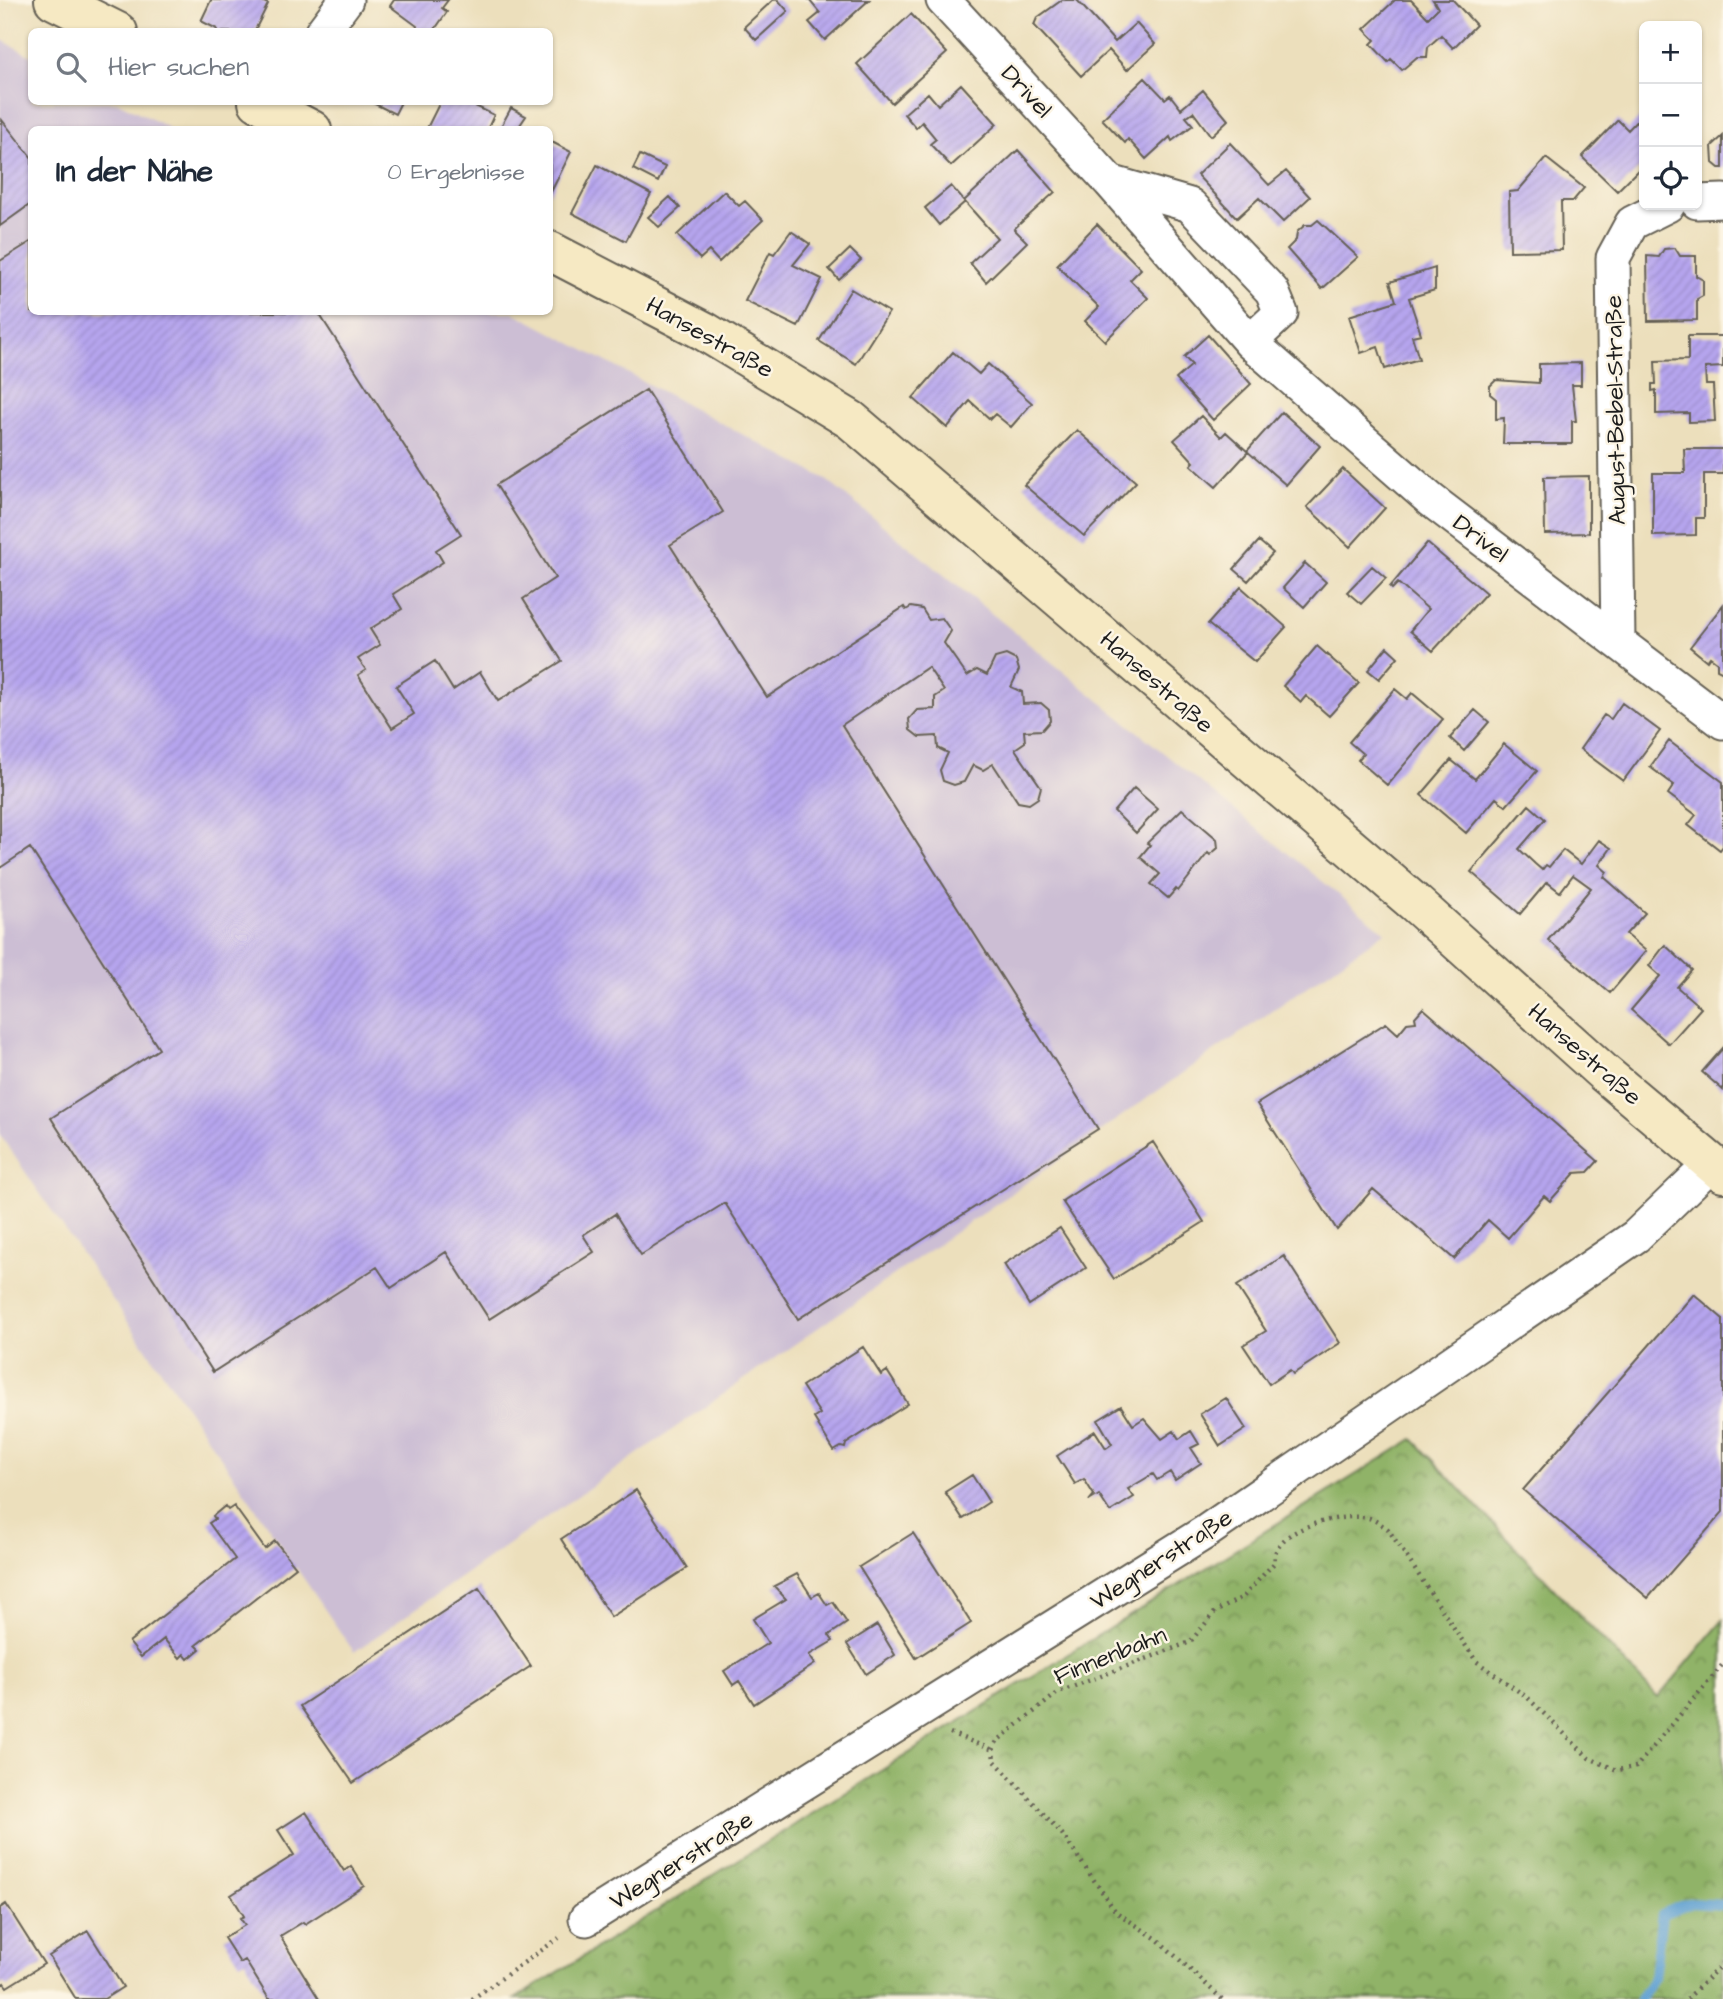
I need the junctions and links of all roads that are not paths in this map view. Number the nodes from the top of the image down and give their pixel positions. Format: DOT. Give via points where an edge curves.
graph roads {
  1 [pos="54,0"];
  2 [pos="346,0"];
  3 [pos="943,0"];
  4 [pos="109,28"];
  5 [pos="325,28"];
  6 [pos="268,105"];
  7 [pos="305,126"];
  8 [pos="1110,182"];
  9 [pos="1723,201"];
  10 [pos="1702,202"];
  11 [pos="1658,210"];
  12 [pos="553,253"];
  13 [pos="1250,342"];
  14 [pos="1618,642"];
  15 [pos="1723,722"];
  16 [pos="1717,1168"];
  17 [pos="586,1919"];
  1 -- 4 [label="street"];
  2 -- 5 [label="street"];
  3 -- 8 [label="street, Drivel"];
  6 -- 7 [label="street"];
  8 -- 13 [label="street, Drivel"];
  8 -- 13 [label="street" via="1190,205 1272,292 1281,313"];
  9 -- 10 [label="street"];
  11 -- 14 [label="street, August-Bebel-Straße" via="1632,223 1612,258"];
  12 -- 16 [label="street, Hansestraße" via="704,331 851,420"];
  13 -- 14 [label="street, Drivel" via="1431,500"];
  14 -- 15 [label="street, Drivel"];
  16 -- 17 [label="street, Wegnerstraße" via="1636,1236 1204,1533"];
}
